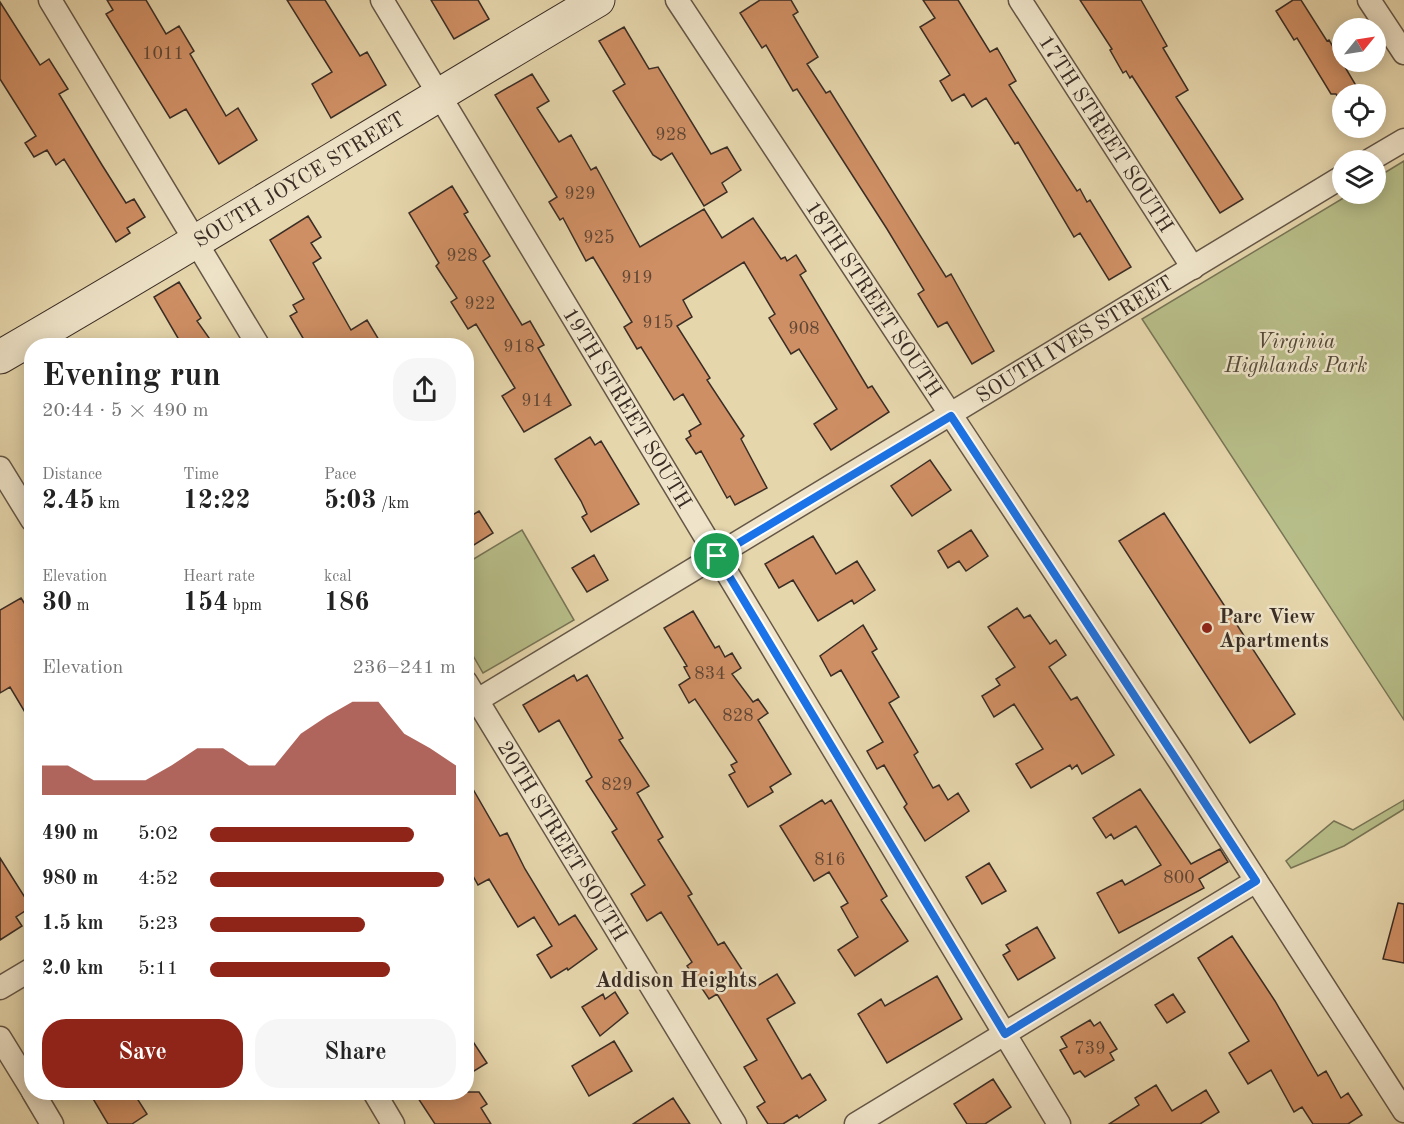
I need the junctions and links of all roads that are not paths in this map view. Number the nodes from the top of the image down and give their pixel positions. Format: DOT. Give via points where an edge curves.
graph roads {
  1 [pos="50,0"];
  2 [pos="382,0"];
  3 [pos="598,0"];
  4 [pos="677,0"];
  5 [pos="1020,0"];
  6 [pos="1370,0"];
  7 [pos="1404,53"];
  8 [pos="438,94"];
  9 [pos="1404,140"];
  10 [pos="1386,151"];
  11 [pos="1332,183"];
  12 [pos="195,244"];
  13 [pos="1193,268"];
  14 [pos="33,338"];
  15 [pos="254,338"];
  16 [pos="24,343"];
  17 [pos="0,357"];
  18 [pos="951,416"];
  19 [pos="0,468"];
  20 [pos="24,507"];
  21 [pos="717,556"];
  22 [pos="474,694"];
  23 [pos="474,702"];
  24 [pos="1256,881"];
  25 [pos="24,974"];
  26 [pos="0,988"];
  27 [pos="1005,1034"];
  28 [pos="0,1038"];
  29 [pos="24,1078"];
  30 [pos="37,1100"];
  31 [pos="379,1100"];
  32 [pos="1404,1111"];
  33 [pos="52,1124"];
  34 [pos="393,1124"];
  35 [pos="735,1124"];
  36 [pos="856,1124"];
  37 [pos="1059,1124"];
  1 -- 12 [label="street"];
  2 -- 8 [label="street, 19TH STREET SOUTH"];
  3 -- 8 [label="street, SOUTH JOYCE STREET"];
  4 -- 18 [label="street, 18TH STREET SOUTH"];
  5 -- 13 [label="street, 17TH STREET SOUTH"];
  6 -- 7 [label="street"];
  8 -- 12 [label="street, SOUTH JOYCE STREET"];
  8 -- 21 [label="street, 19TH STREET SOUTH"];
  9 -- 10 [label="street"];
  11 -- 13 [label="street, SOUTH IVES STREET"];
  12 -- 14 [label="street, SOUTH JOYCE STREET"];
  12 -- 15 [label="street"];
  13 -- 18 [label="street, SOUTH IVES STREET"];
  16 -- 17 [label="street, SOUTH JOYCE STREET"];
  18 -- 21 [label="street, SOUTH IVES STREET"];
  18 -- 24 [label="street, 18TH STREET SOUTH"];
  19 -- 20 [label="street"];
  21 -- 22 [label="street, SOUTH IVES STREET"];
  21 -- 27 [label="street, 19TH STREET SOUTH"];
  23 -- 35 [label="street, 20TH STREET SOUTH"];
  24 -- 27 [label="street"];
  24 -- 32 [label="street, 18TH STREET SOUTH"];
  25 -- 26 [label="street"];
  27 -- 36 [label="street"];
  27 -- 37 [label="street, 19TH STREET SOUTH"];
  28 -- 29 [label="street"];
  30 -- 33 [label="street"];
  31 -- 34 [label="street"];
}
